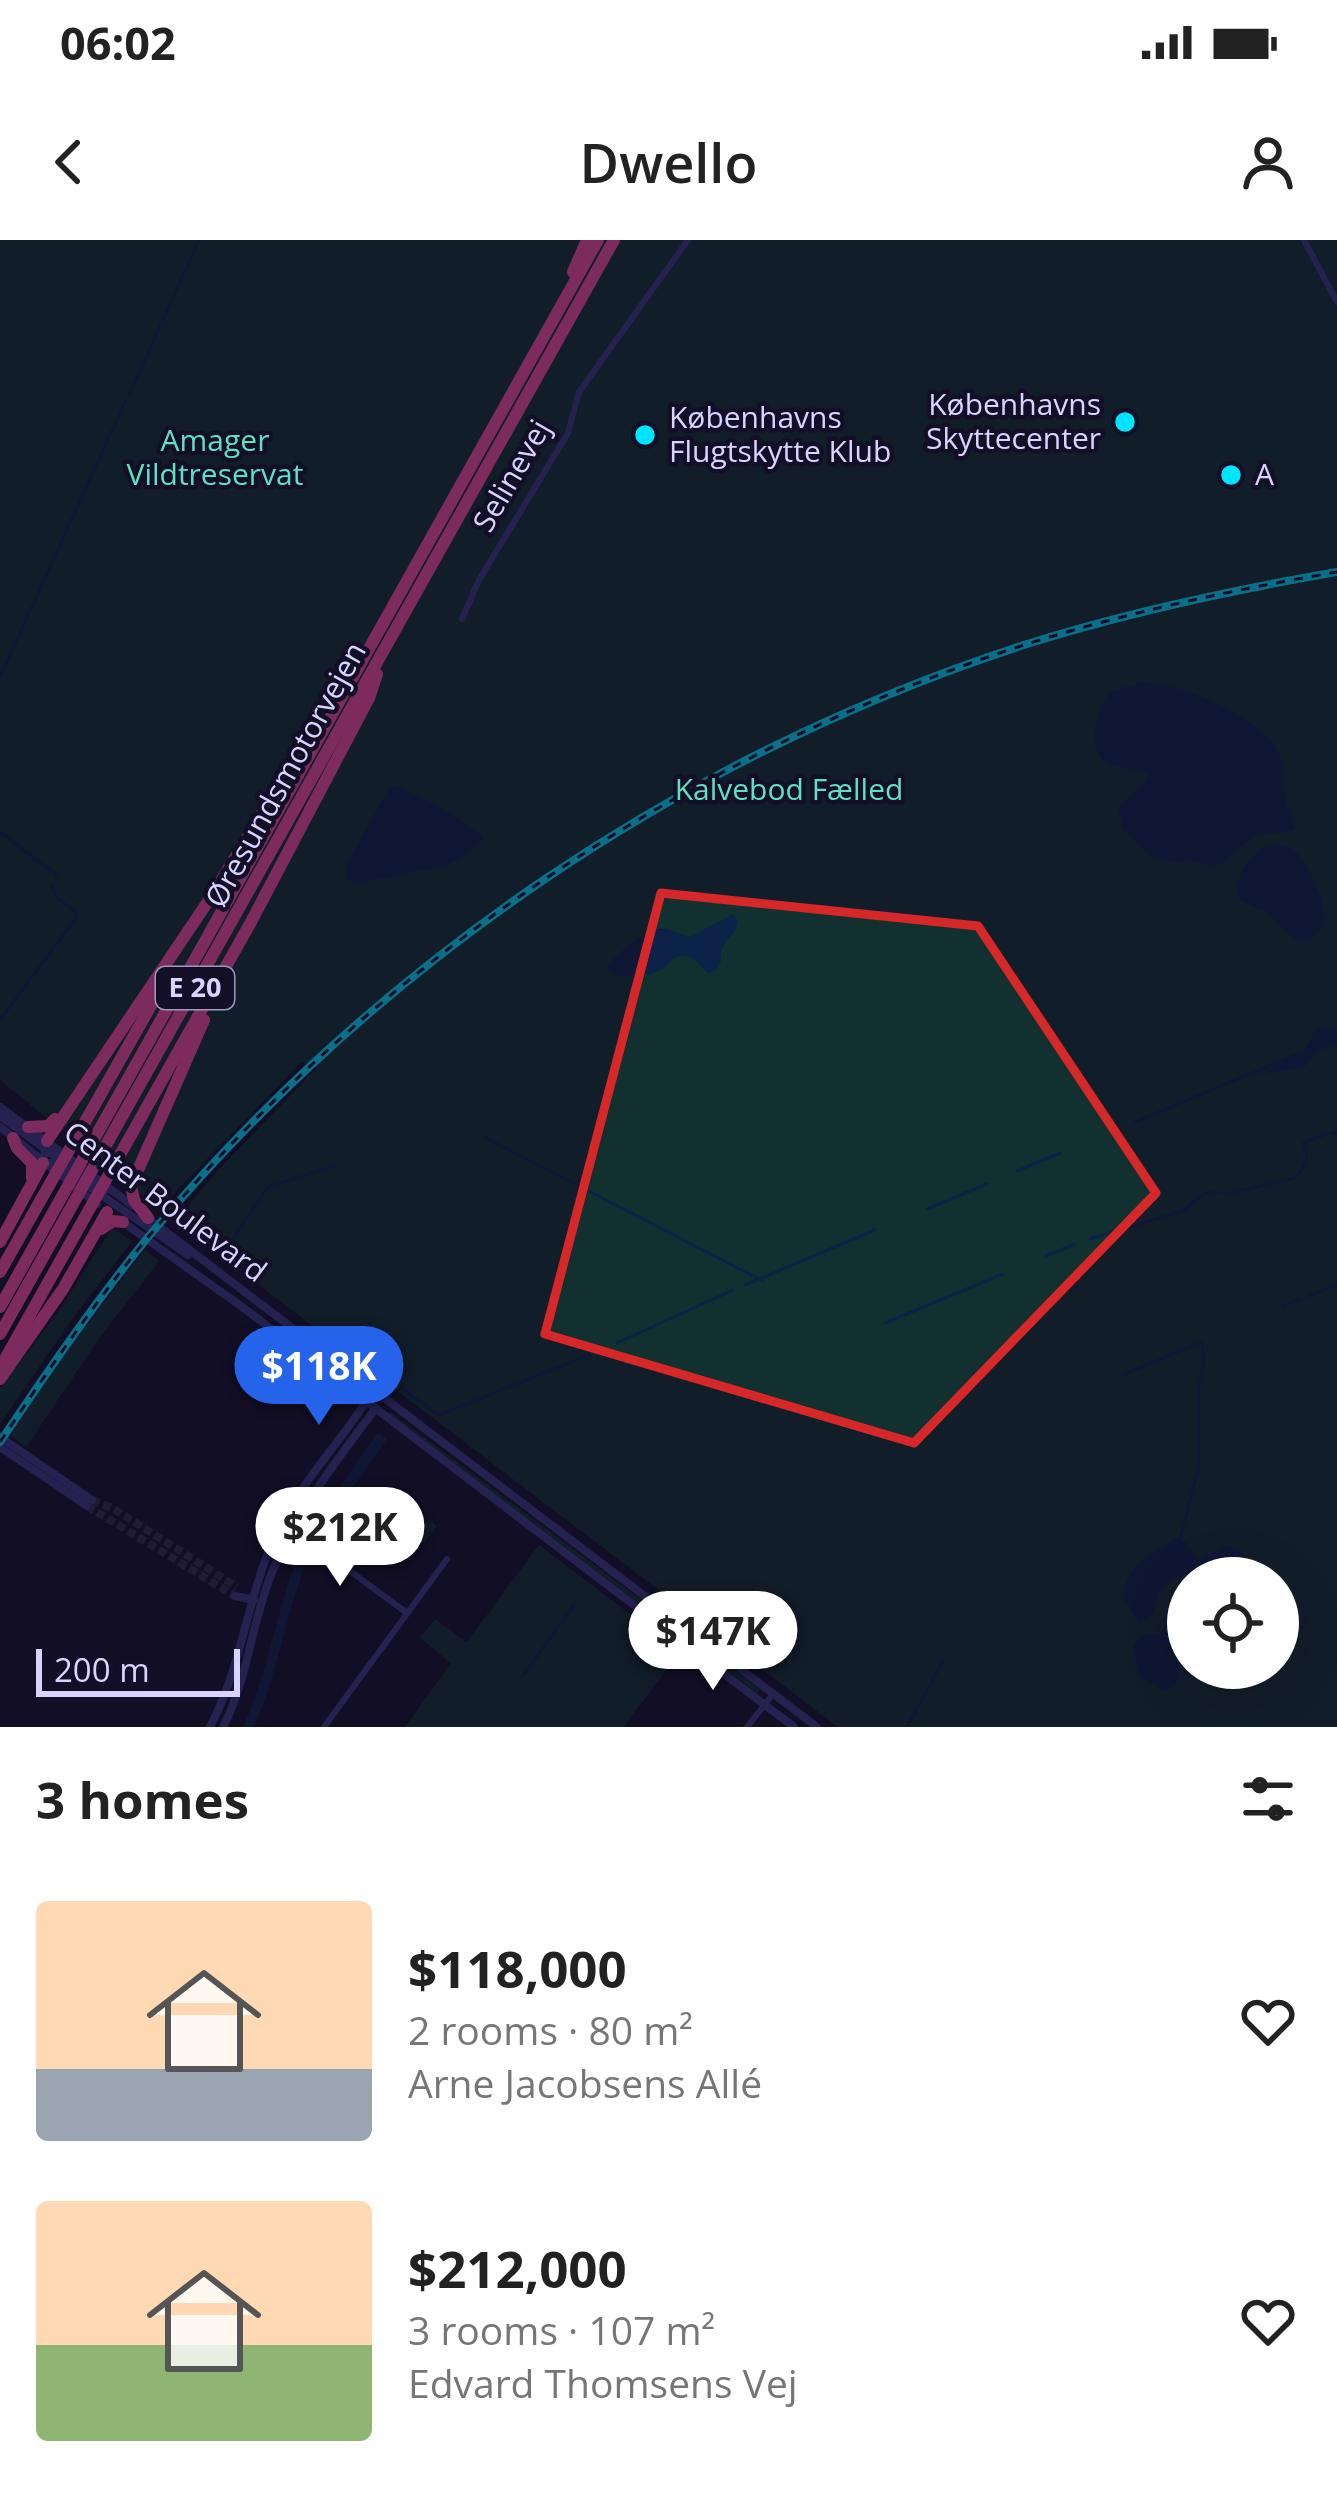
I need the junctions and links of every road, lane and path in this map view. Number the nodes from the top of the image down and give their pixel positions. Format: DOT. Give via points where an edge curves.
graph roads {
  1 [pos="587,240"];
  2 [pos="598,240"];
  3 [pos="614,240"];
  4 [pos="688,240"];
  5 [pos="1304,240"];
  6 [pos="1337,302"];
  7 [pos="558,313"];
  8 [pos="462,619"];
  9 [pos="389,640"];
  10 [pos="315,745"];
  11 [pos="213,894"];
  12 [pos="251,922"];
  13 [pos="114,1042"];
  14 [pos="0,1107"];
  15 [pos="0,1117"];
  16 [pos="0,1127"];
  17 [pos="28,1127"];
  18 [pos="13,1138"];
  19 [pos="146,1149"];
  20 [pos="49,1155"];
  21 [pos="25,1196"];
  22 [pos="110,1201"];
  23 [pos="123,1222"];
  24 [pos="142,1225"];
  25 [pos="95,1234"];
  26 [pos="0,1242"];
  27 [pos="173,1247"];
  28 [pos="0,1272"];
  29 [pos="0,1306"];
  30 [pos="0,1334"];
  31 [pos="0,1368"];
  32 [pos="0,1379"];
  33 [pos="373,1391"];
  34 [pos="383,1398"];
  35 [pos="366,1402"];
  36 [pos="375,1409"];
  37 [pos="0,1437"];
  38 [pos="0,1447"];
  39 [pos="36,1468"];
  40 [pos="90,1503"];
  41 [pos="282,1521"];
  42 [pos="292,1527"];
  43 [pos="447,1559"];
  44 [pos="242,1594"];
  45 [pos="262,1607"];
  46 [pos="407,1613"];
  47 [pos="773,1694"];
  48 [pos="764,1705"];
  49 [pos="210,1727"];
  50 [pos="223,1727"];
  51 [pos="324,1727"];
  52 [pos="747,1727"];
  53 [pos="794,1727"];
  54 [pos="817,1727"];
  1 -- 7 [label="highway"];
  2 -- 7 [label="highway, Øresundsmotorvejen / E 20"];
  3 -- 9 [label="highway, Øresundsmotorvejen / E 20"];
  4 -- 8 [label="street, Selinevej" via="579,392 568,433"];
  5 -- 6 [label="street"];
  7 -- 10 [label="highway, Øresundsmotorvejen / E 20"];
  9 -- 12 [label="highway" via="369,698"];
  9 -- 30 [label="highway, Øresundsmotorvejen / E 20"];
  10 -- 11 [label="highway" via="284,777"];
  10 -- 29 [label="highway, Øresundsmotorvejen / E 20"];
  11 -- 13 [label="highway"];
  11 -- 28 [label="highway"];
  12 -- 19 [label="highway"];
  12 -- 31 [label="highway"];
  13 -- 17 [label="highway" via="52,1123"];
  13 -- 20 [label="highway"];
  14 -- 17 [label="street, Center Boulevard"];
  15 -- 20 [label="street"];
  16 -- 18 [label="street, Center Boulevard"];
  17 -- 20 [label="street, Center Boulevard"];
  18 -- 20 [label="street, Center Boulevard"];
  18 -- 21 [label="highway" via="34,1170"];
  19 -- 22 [label="highway"];
  19 -- 24 [label="highway" via="131,1192"];
  20 -- 21 [label="highway"];
  20 -- 22 [label="street, Center Boulevard"];
  20 -- 22 [label="street, Center Boulevard"];
  21 -- 26 [label="highway"];
  22 -- 23 [label="street, Center Boulevard"];
  22 -- 24 [label="street, Center Boulevard"];
  22 -- 25 [label="highway"];
  23 -- 24 [label="street, Center Boulevard"];
  23 -- 25 [label="highway"];
  24 -- 27 [label="street, Center Boulevard"];
  24 -- 27 [label="street, Center Boulevard"];
  25 -- 32 [label="highway"];
  27 -- 33 [label="street, Center Boulevard"];
  27 -- 35 [label="street, Center Boulevard"];
  33 -- 34 [label="street, Center Boulevard"];
  33 -- 35 [label="street"];
  34 -- 36 [label="street"];
  34 -- 47 [label="street, Center Boulevard"];
  35 -- 36 [label="street, Center Boulevard"];
  35 -- 41 [label="street"];
  36 -- 42 [label="street"];
  36 -- 48 [label="street, Center Boulevard"];
  37 -- 39 [label="street"];
  38 -- 39 [label="street"];
  39 -- 40 [label="street"];
  41 -- 42 [label="street"];
  41 -- 44 [label="street"];
  42 -- 45 [label="street"];
  42 -- 46 [label="street"];
  43 -- 46 [label="street"];
  44 -- 45 [label="street"];
  44 -- 49 [label="street" via="239,1658"];
  45 -- 50 [label="street"];
  46 -- 51 [label="street"];
  47 -- 48 [label="street"];
  47 -- 54 [label="street, Center Boulevard"];
  48 -- 52 [label="street"];
  48 -- 53 [label="street, Center Boulevard"];
}
